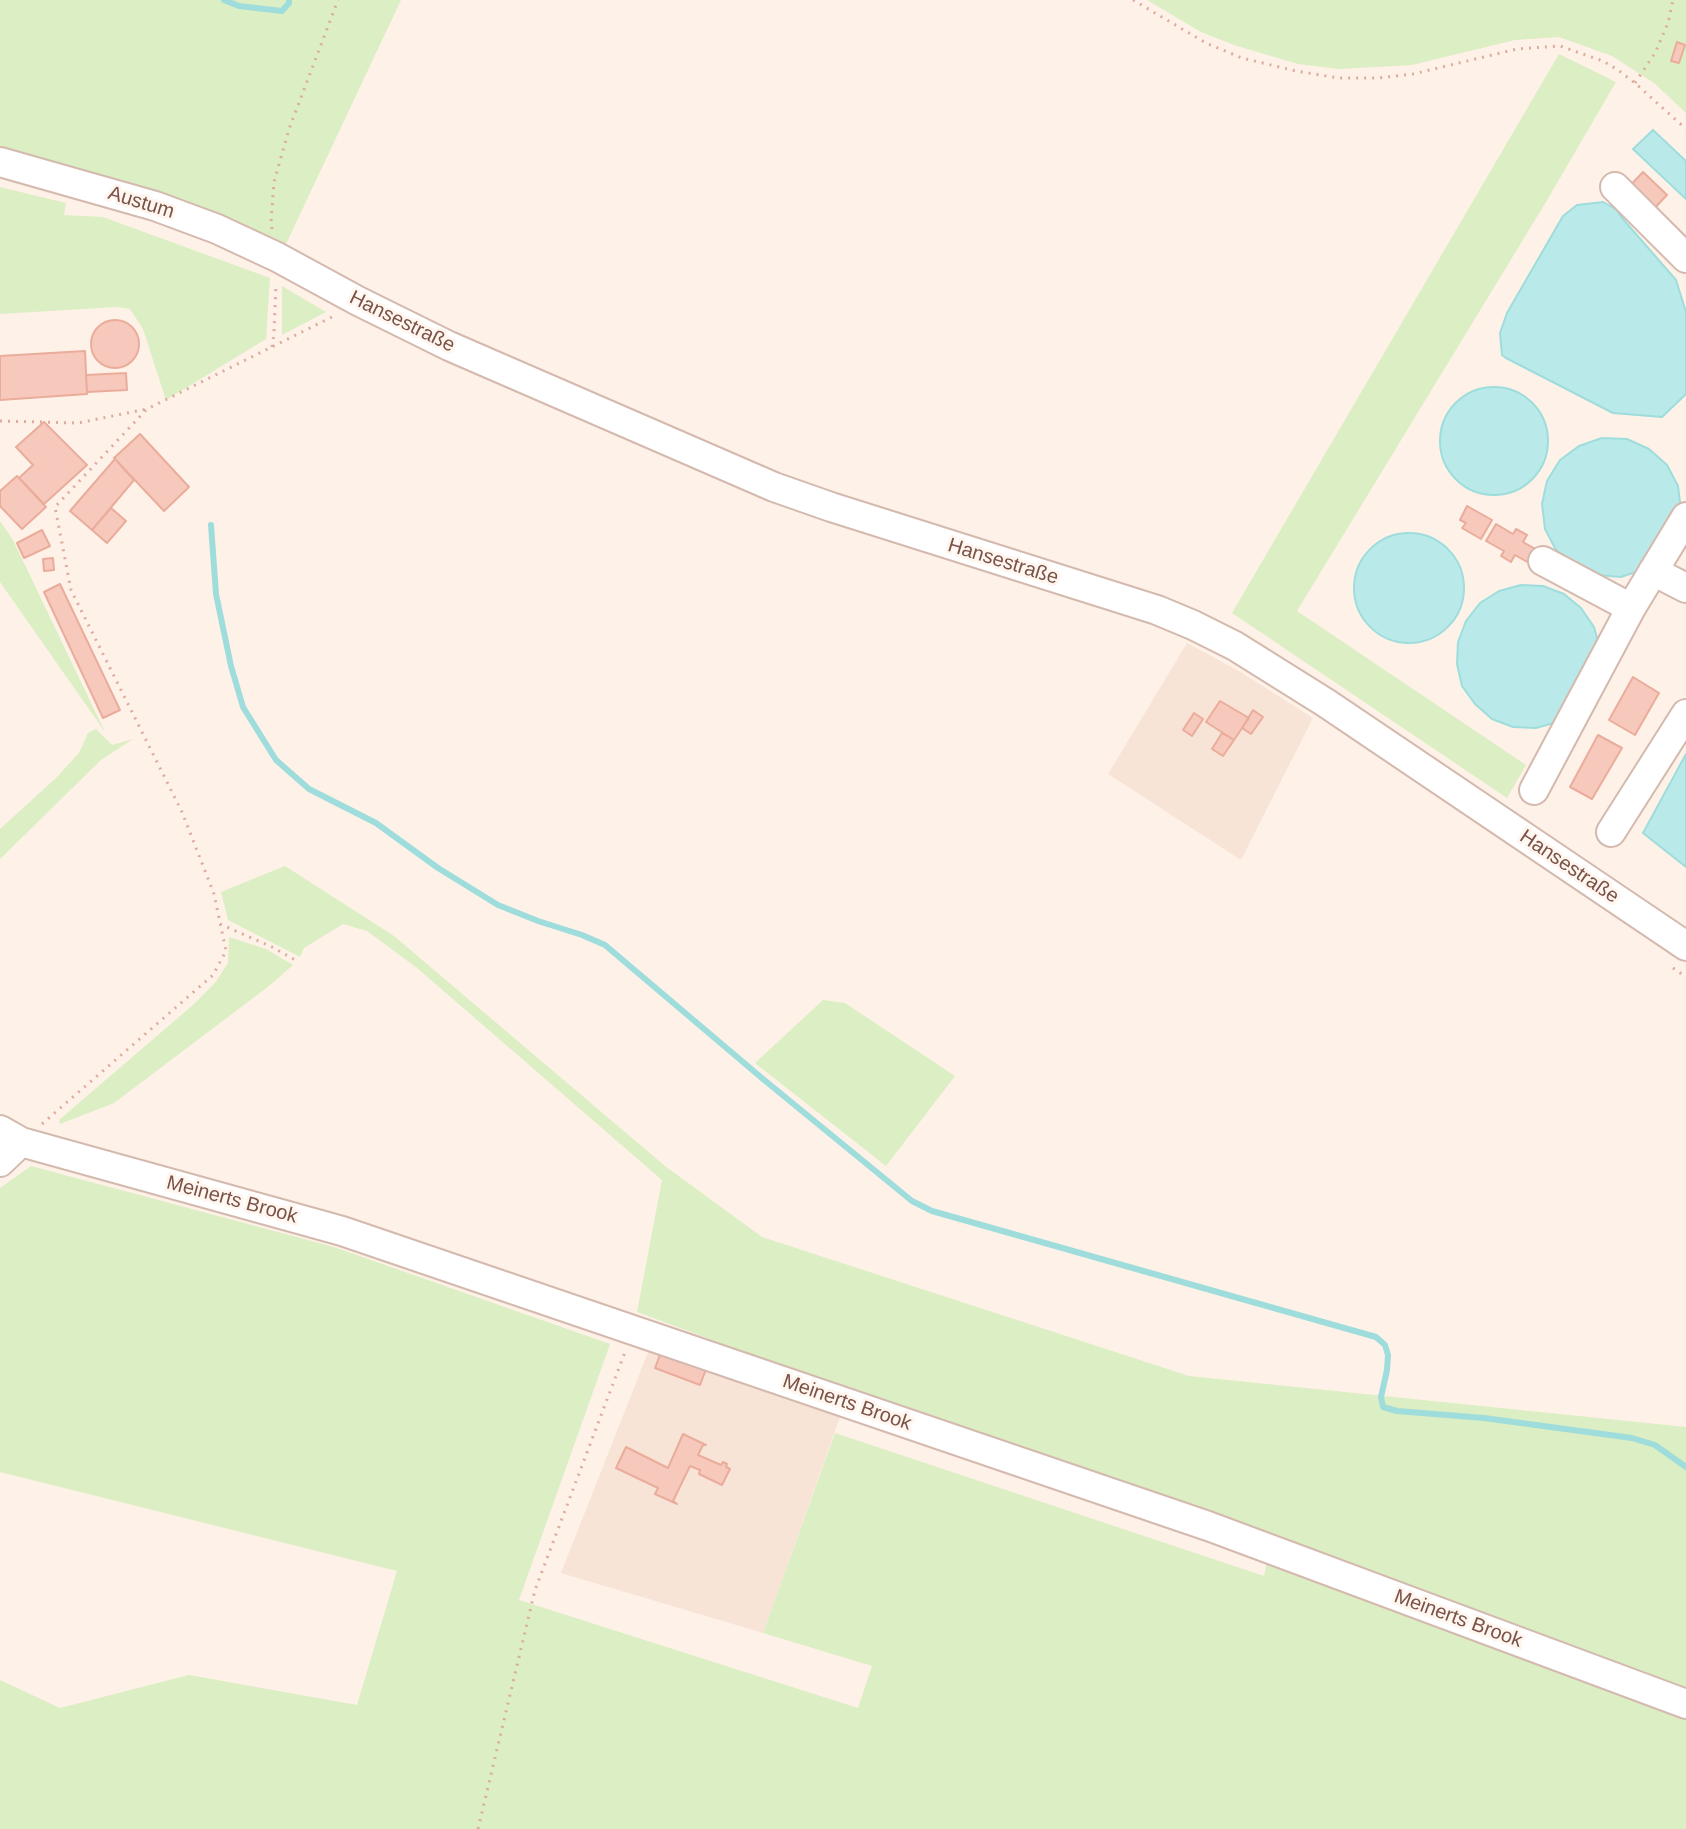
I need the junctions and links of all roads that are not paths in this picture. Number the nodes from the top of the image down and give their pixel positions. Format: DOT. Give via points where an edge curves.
graph roads {
  1 [pos="0,162"];
  2 [pos="1615,187"];
  3 [pos="1686,258"];
  4 [pos="277,266"];
  5 [pos="1686,517"];
  6 [pos="1543,561"];
  7 [pos="1653,571"];
  8 [pos="1686,588"];
  9 [pos="1631,608"];
  10 [pos="1686,714"];
  11 [pos="1534,790"];
  12 [pos="1611,832"];
  13 [pos="1676,954"];
  14 [pos="11,1136"];
  15 [pos="0,1162"];
  16 [pos="1686,1704"];
  1 -- 4 [label="street, Austum" via="217,229"];
  2 -- 3 [label="street"];
  4 -- 13 [label="street, Hansestraße" via="774,487 1193,625 1326,703"];
  5 -- 7 [label="street"];
  6 -- 9 [label="street"];
  7 -- 8 [label="street"];
  7 -- 9 [label="street"];
  9 -- 11 [label="street"];
  10 -- 12 [label="street"];
  14 -- 15 [label="street"];
  14 -- 16 [label="street, Meinerts Brook" via="342,1231 1208,1526"];
}
